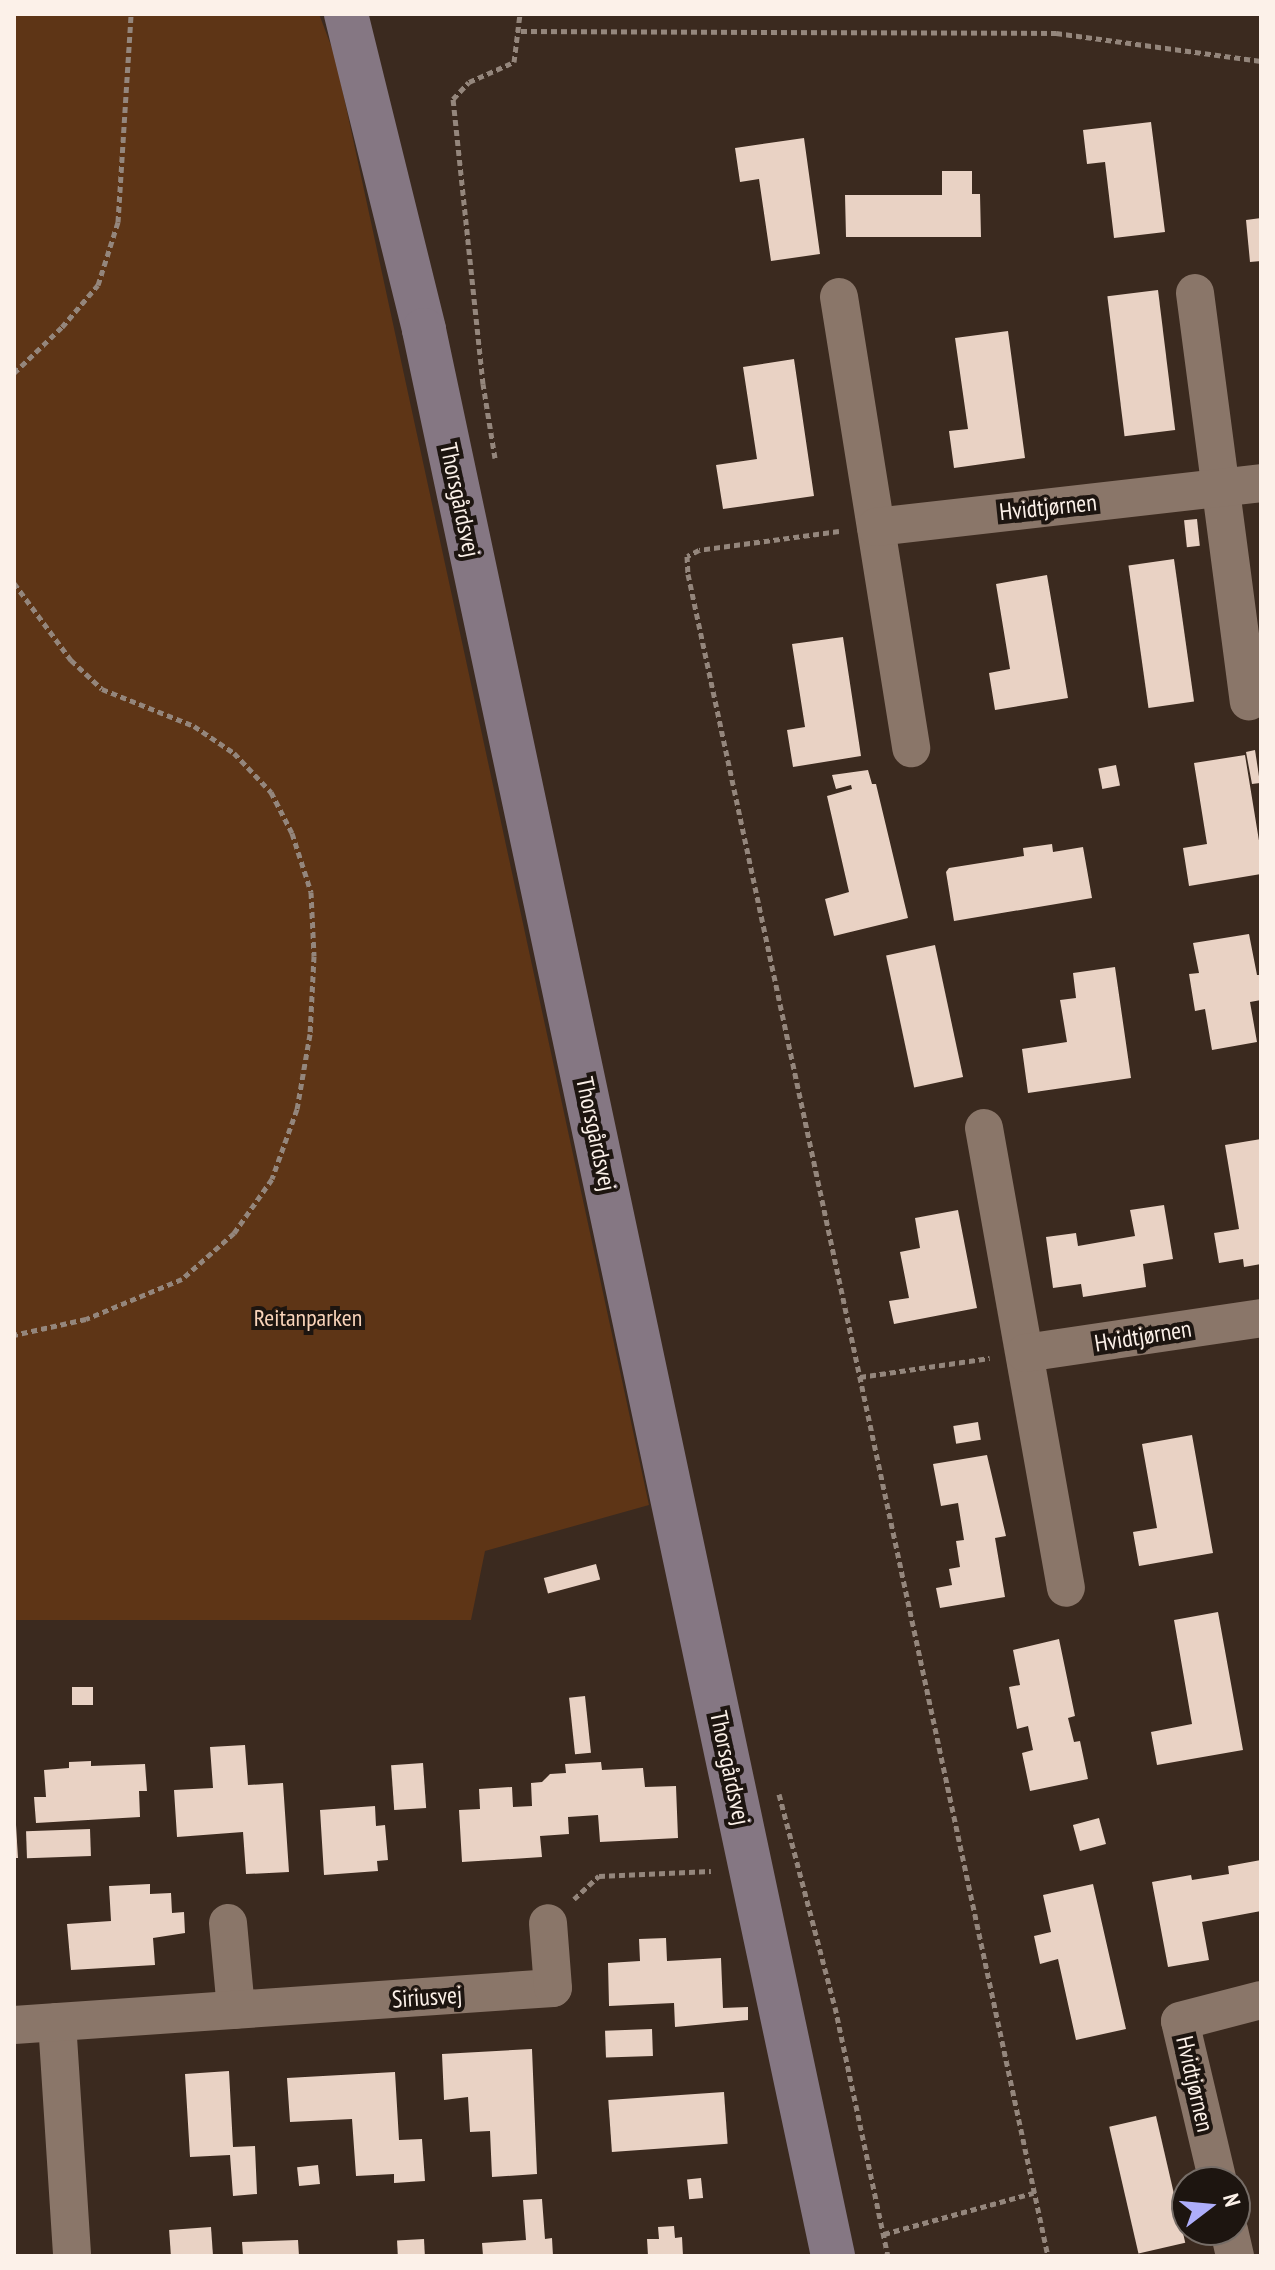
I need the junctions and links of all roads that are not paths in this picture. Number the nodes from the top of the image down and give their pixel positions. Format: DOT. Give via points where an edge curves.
graph roads {
  1 [pos="346,14"];
  2 [pos="1195,293"];
  3 [pos="839,297"];
  4 [pos="1261,483"];
  5 [pos="1221,488"];
  6 [pos="876,527"];
  7 [pos="1249,701"];
  8 [pos="911,748"];
  9 [pos="984,1128"];
  10 [pos="1261,1318"];
  11 [pos="1025,1353"];
  12 [pos="1066,1588"];
  13 [pos="228,1923"];
  14 [pos="548,1923"];
  15 [pos="1261,2000"];
  16 [pos="236,2010"];
  17 [pos="57,2022"];
  18 [pos="14,2025"];
  19 [pos="1214,2166"];
  20 [pos="72,2256"];
  21 [pos="833,2256"];
  1 -- 21 [label="street, Thorsgårdsvej" via="424,330"];
  2 -- 5 [label="street"];
  3 -- 6 [label="street"];
  4 -- 5 [label="street, Hvidtjørnen"];
  5 -- 6 [label="street, Hvidtjørnen"];
  5 -- 7 [label="street"];
  6 -- 8 [label="street"];
  9 -- 11 [label="street"];
  10 -- 11 [label="street, Hvidtjørnen"];
  11 -- 12 [label="street"];
  13 -- 16 [label="street"];
  14 -- 16 [label="street, Siriusvej" via="553,1988"];
  15 -- 19 [label="street, Hvidtjørnen" via="1180,2021"];
  16 -- 17 [label="street, Siriusvej"];
  17 -- 18 [label="street, Siriusvej"];
  17 -- 20 [label="street"];
}
